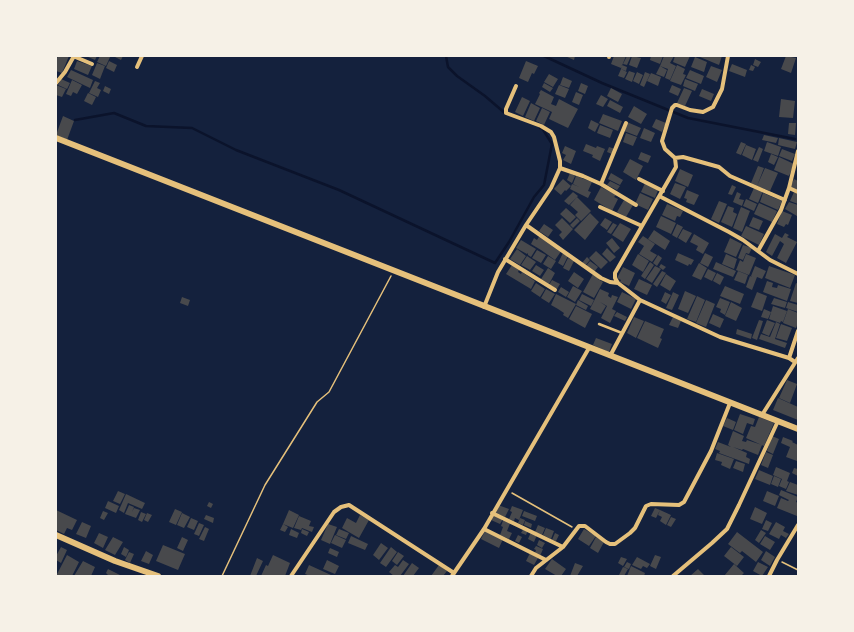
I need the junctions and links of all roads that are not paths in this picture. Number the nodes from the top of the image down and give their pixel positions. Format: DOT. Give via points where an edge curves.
graph roads {
  1 [pos="74,56"];
  2 [pos="142,56"];
  3 [pos="728,56"];
  4 [pos="92,64"];
  5 [pos="137,67"];
  6 [pos="56,83"];
  7 [pos="516,86"];
  8 [pos="626,123"];
  9 [pos="56,138"];
  10 [pos="798,151"];
  11 [pos="675,158"];
  12 [pos="560,168"];
  13 [pos="639,179"];
  14 [pos="601,184"];
  15 [pos="789,188"];
  16 [pos="664,191"];
  17 [pos="798,192"];
  18 [pos="660,196"];
  19 [pos="785,200"];
  20 [pos="636,205"];
  21 [pos="600,207"];
  22 [pos="526,225"];
  23 [pos="642,226"];
  24 [pos="758,251"];
  25 [pos="505,259"];
  26 [pos="798,274"];
  27 [pos="618,283"];
  28 [pos="555,290"];
  29 [pos="640,300"];
  30 [pos="484,307"];
  31 [pos="599,324"];
  32 [pos="798,331"];
  33 [pos="622,333"];
  34 [pos="589,348"];
  35 [pos="610,356"];
  36 [pos="789,358"];
  37 [pos="797,360"];
  38 [pos="730,403"];
  39 [pos="762,414"];
  40 [pos="778,421"];
  41 [pos="798,429"];
  42 [pos="492,513"];
  43 [pos="798,526"];
  44 [pos="484,529"];
  45 [pos="56,534"];
  46 [pos="563,547"];
  47 [pos="546,560"];
  48 [pos="453,574"];
  49 [pos="158,576"];
  50 [pos="291,576"];
  51 [pos="531,576"];
  52 [pos="673,576"];
  53 [pos="769,576"];
  1 -- 4 [label="street"];
  1 -- 6 [label="street"];
  2 -- 5 [label="street"];
  3 -- 11 [label="street" via="722,89 709,110 690,110 677,105 672,108 662,141 665,149"];
  7 -- 12 [label="street" via="506,113 551,132"];
  8 -- 14 [label="street"];
  9 -- 30 [label="street"];
  10 -- 15 [label="street"];
  11 -- 16 [label="street" via="676,167"];
  11 -- 19 [label="street" via="683,157 718,167 730,176"];
  12 -- 14 [label="street"];
  12 -- 22 [label="street" via="551,188"];
  13 -- 16 [label="street"];
  14 -- 20 [label="street"];
  15 -- 17 [label="street"];
  15 -- 19 [label="street"];
  16 -- 18 [label="street"];
  18 -- 23 [label="street"];
  18 -- 24 [label="street" via="729,232"];
  19 -- 24 [label="street"];
  21 -- 23 [label="street"];
  22 -- 25 [label="street"];
  22 -- 27 [label="street" via="601,278"];
  23 -- 27 [label="street" via="615,273"];
  24 -- 26 [label="street"];
  25 -- 28 [label="street"];
  25 -- 30 [label="street"];
  27 -- 29 [label="street"];
  29 -- 33 [label="street"];
  29 -- 36 [label="street" via="720,337"];
  30 -- 34 [label="street"];
  31 -- 33 [label="lane"];
  32 -- 36 [label="street"];
  33 -- 35 [label="street"];
  34 -- 35 [label="street"];
  34 -- 42 [label="street"];
  35 -- 38 [label="street"];
  36 -- 37 [label="street"];
  37 -- 39 [label="street"];
  38 -- 39 [label="street"];
  38 -- 46 [label="street" via="711,451 684,502 679,505 646,506 635,528 615,544 606,542 585,526 579,526"];
  39 -- 40 [label="street"];
  40 -- 41 [label="street"];
  40 -- 52 [label="street" via="727,529"];
  42 -- 44 [label="street"];
  42 -- 46 [label="street"];
  43 -- 53 [label="street"];
  44 -- 47 [label="street"];
  44 -- 48 [label="street"];
  45 -- 49 [label="street" via="115,561"];
  46 -- 47 [label="street"];
  47 -- 51 [label="street"];
  48 -- 50 [label="street" via="349,505 334,512"];
}
